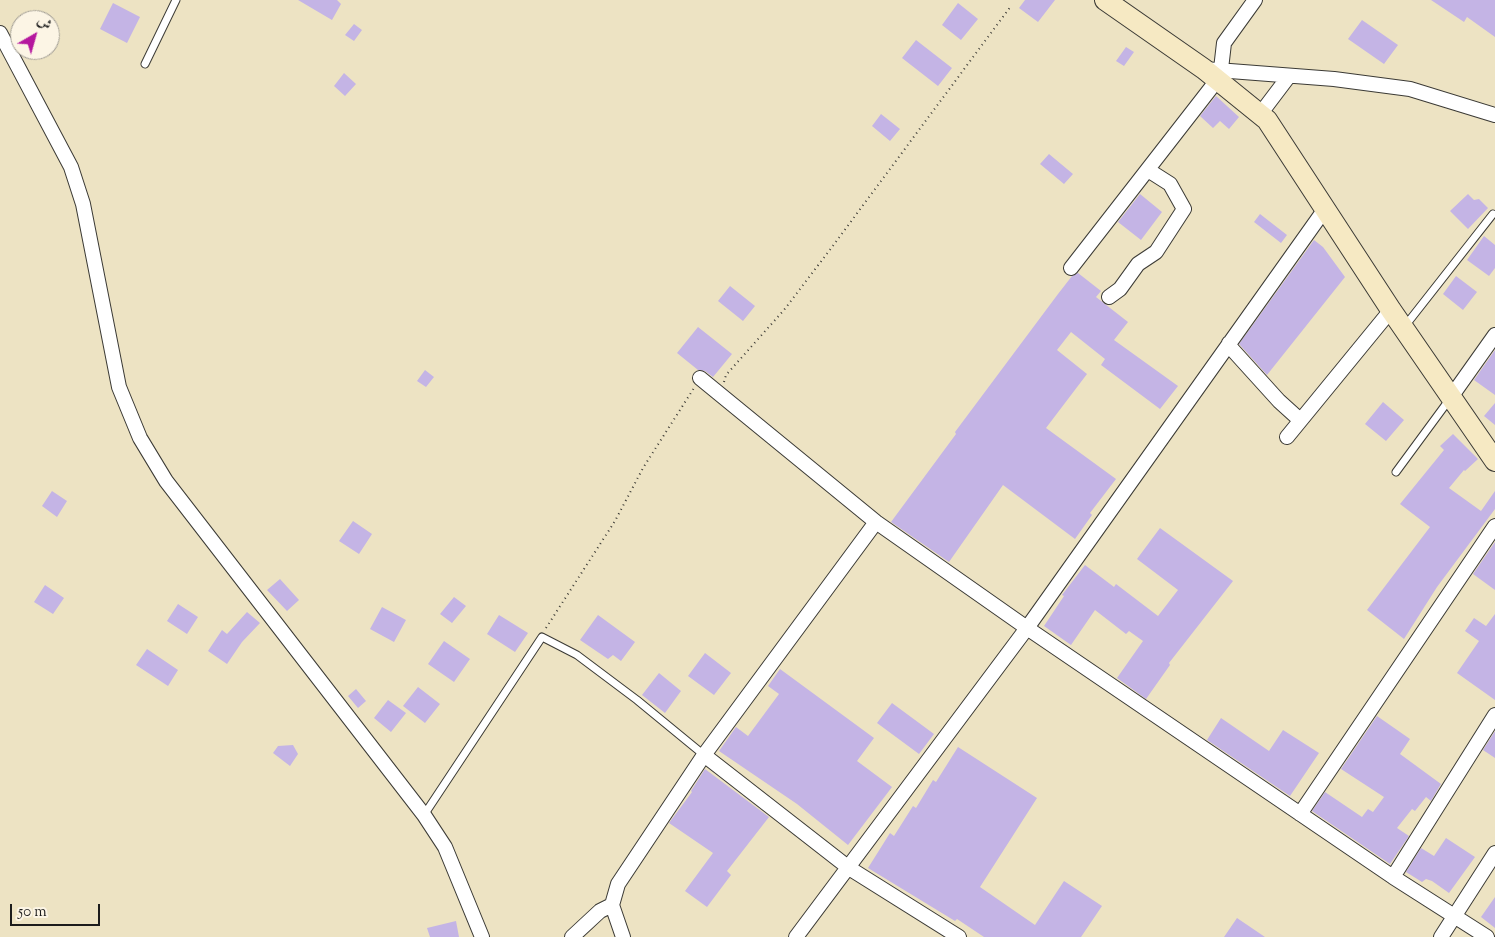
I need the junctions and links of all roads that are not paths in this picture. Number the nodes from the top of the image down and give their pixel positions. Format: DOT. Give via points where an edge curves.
graph roads {
  1 [pos="176,0"];
  2 [pos="1105,0"];
  3 [pos="1255,0"];
  4 [pos="0,33"];
  5 [pos="145,64"];
  6 [pos="1214,72"];
  7 [pos="1289,76"];
  8 [pos="1261,113"];
  9 [pos="1495,115"];
  10 [pos="1148,170"];
  11 [pos="1325,209"];
  12 [pos="1492,214"];
  13 [pos="1071,268"];
  14 [pos="1108,297"];
  15 [pos="1391,310"];
  16 [pos="1403,328"];
  17 [pos="1495,335"];
  18 [pos="1229,343"];
  19 [pos="700,378"];
  20 [pos="1451,398"];
  21 [pos="1300,420"];
  22 [pos="1288,437"];
  23 [pos="1495,461"];
  24 [pos="1396,472"];
  25 [pos="876,522"];
  26 [pos="1495,526"];
  27 [pos="1027,628"];
  28 [pos="1495,715"];
  29 [pos="704,755"];
  30 [pos="1300,814"];
  31 [pos="424,815"];
  32 [pos="1495,853"];
  33 [pos="849,868"];
  34 [pos="1393,877"];
  35 [pos="612,905"];
  36 [pos="1455,918"];
  37 [pos="482,937"];
  38 [pos="572,937"];
  39 [pos="623,937"];
  40 [pos="796,937"];
  41 [pos="959,937"];
  42 [pos="1441,937"];
  43 [pos="1487,937"];
  1 -- 5 [label="lane"];
  2 -- 6 [label="street"];
  3 -- 6 [label="street" via="1224,42"];
  4 -- 31 [label="street" via="71,167 84,204 119,387 140,438 166,481"];
  6 -- 7 [label="street"];
  6 -- 8 [label="street"];
  6 -- 10 [label="street"];
  7 -- 8 [label="street"];
  7 -- 9 [label="street" via="1410,89"];
  8 -- 11 [label="street"];
  10 -- 13 [label="street"];
  10 -- 14 [label="street" via="1170,184 1184,209 1156,252 1138,264 1120,289"];
  11 -- 15 [label="street"];
  11 -- 18 [label="street"];
  12 -- 16 [label="lane"];
  15 -- 16 [label="street"];
  15 -- 21 [label="street"];
  16 -- 20 [label="street"];
  17 -- 20 [label="street"];
  18 -- 21 [label="street" via="1279,401"];
  18 -- 27 [label="street"];
  19 -- 25 [label="street"];
  20 -- 23 [label="street"];
  20 -- 24 [label="lane"];
  21 -- 22 [label="street"];
  25 -- 27 [label="street"];
  25 -- 29 [label="street"];
  26 -- 30 [label="street"];
  27 -- 30 [label="street"];
  27 -- 33 [label="street"];
  28 -- 34 [label="street"];
  29 -- 31 [label="lane" via="577,656 542,637"];
  29 -- 33 [label="street"];
  29 -- 35 [label="street" via="618,884"];
  30 -- 34 [label="street"];
  31 -- 37 [label="street" via="445,847"];
  32 -- 36 [label="street"];
  33 -- 40 [label="street"];
  33 -- 41 [label="street"];
  34 -- 36 [label="street"];
  35 -- 38 [label="street" via="600,910"];
  35 -- 39 [label="street"];
  36 -- 42 [label="street"];
  36 -- 43 [label="street"];
}
